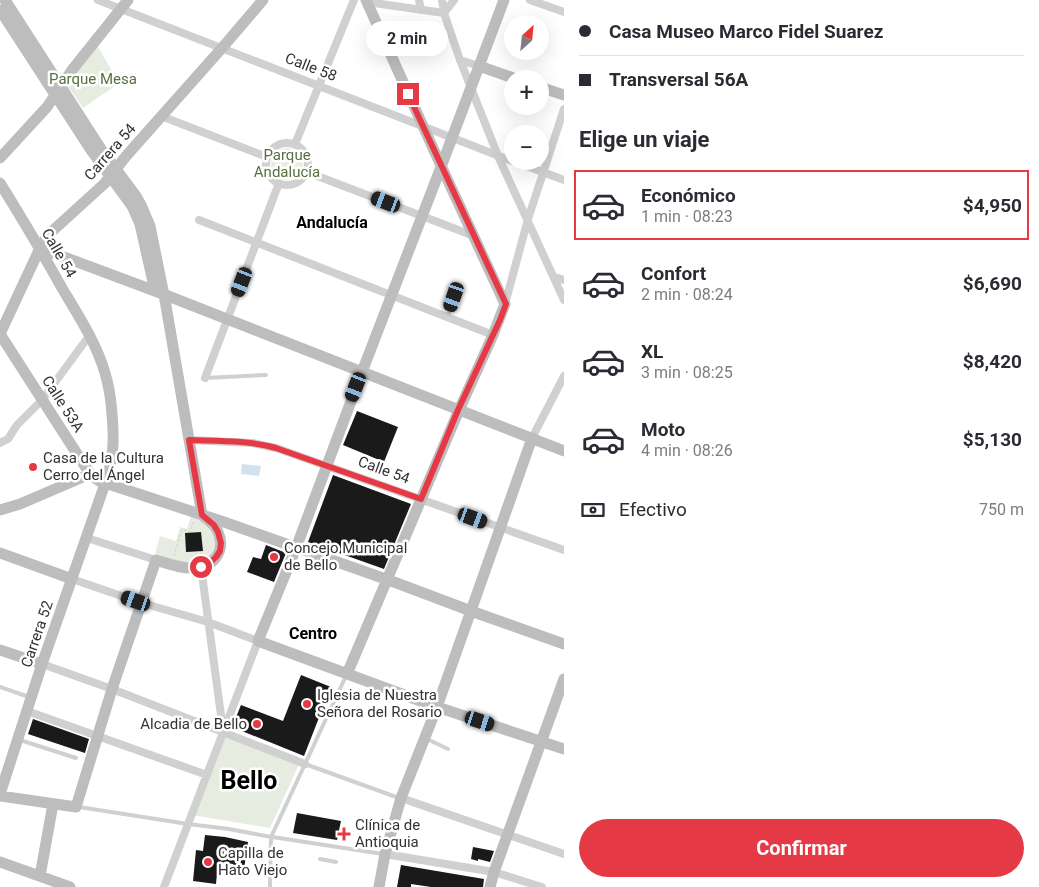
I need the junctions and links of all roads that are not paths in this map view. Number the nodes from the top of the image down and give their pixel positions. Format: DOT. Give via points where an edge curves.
graph roads {
  1 [pos="98,0"];
  2 [pos="263,0"];
  3 [pos="354,0"];
  4 [pos="419,0"];
  5 [pos="442,0"];
  6 [pos="454,0"];
  7 [pos="504,0"];
  8 [pos="530,0"];
  9 [pos="366,1"];
  10 [pos="4,4"];
  11 [pos="124,4"];
  12 [pos="421,10"];
  13 [pos="564,12"];
  14 [pos="444,14"];
  15 [pos="222,48"];
  16 [pos="460,60"];
  17 [pos="479,66"];
  18 [pos="504,75"];
  19 [pos="319,86"];
  20 [pos="471,88"];
  21 [pos="58,90"];
  22 [pos="549,90"];
  23 [pos="564,95"];
  24 [pos="564,109"];
  25 [pos="161,116"];
  26 [pos="423,127"];
  27 [pos="452,138"];
  28 [pos="295,144"];
  29 [pos="498,156"];
  30 [pos="267,157"];
  31 [pos="0,158"];
  32 [pos="504,158"];
  33 [pos="442,167"];
  34 [pos="538,170"];
  35 [pos="113,172"];
  36 [pos="306,172"];
  37 [pos="543,172"];
  38 [pos="564,180"];
  39 [pos="0,183"];
  40 [pos="279,183"];
  41 [pos="422,216"];
  42 [pos="528,219"];
  43 [pos="199,220"];
  44 [pos="474,236"];
  45 [pos="256,243"];
  46 [pos="40,248"];
  47 [pos="554,277"];
  48 [pos="564,280"];
  49 [pos="148,288"];
  50 [pos="164,294"];
  51 [pos="391,296"];
  52 [pos="454,297"];
  53 [pos="564,300"];
  54 [pos="506,304"];
  55 [pos="447,317"];
  56 [pos="228,319"];
  57 [pos="0,334"];
  58 [pos="493,335"];
  59 [pos="89,336"];
  60 [pos="362,372"];
  61 [pos="266,375"];
  62 [pos="564,376"];
  63 [pos="206,378"];
  64 [pos="42,400"];
  65 [pos="458,410"];
  66 [pos="532,438"];
  67 [pos="189,440"];
  68 [pos="0,443"];
  69 [pos="564,451"];
  70 [pos="326,466"];
  71 [pos="90,474"];
  72 [pos="106,484"];
  73 [pos="421,499"];
  74 [pos="0,511"];
  75 [pos="198,517"];
  76 [pos="500,528"];
  77 [pos="87,538"];
  78 [pos="296,548"];
  79 [pos="564,550"];
  80 [pos="0,553"];
  81 [pos="156,560"];
  82 [pos="201,567"];
  83 [pos="72,578"];
  84 [pos="388,580"];
  85 [pos="142,603"];
  86 [pos="470,612"];
  87 [pos="208,622"];
  88 [pos="258,641"];
  89 [pos="564,644"];
  90 [pos="0,650"];
  91 [pos="42,664"];
  92 [pos="347,674"];
  93 [pos="564,679"];
  94 [pos="0,687"];
  95 [pos="112,689"];
  96 [pos="31,698"];
  97 [pos="437,707"];
  98 [pos="27,711"];
  99 [pos="223,732"];
  100 [pos="98,736"];
  101 [pos="425,738"];
  102 [pos="18,740"];
  103 [pos="542,742"];
  104 [pos="448,749"];
  105 [pos="564,749"];
  106 [pos="76,758"];
  107 [pos="305,764"];
  108 [pos="4,768"];
  109 [pos="207,776"];
  110 [pos="0,795"];
  111 [pos="401,798"];
  112 [pos="54,804"];
  113 [pos="76,807"];
  114 [pos="188,824"];
  115 [pos="508,835"];
  116 [pos="270,836"];
  117 [pos="385,854"];
  118 [pos="564,854"];
  119 [pos="320,859"];
  120 [pos="0,862"];
  121 [pos="336,862"];
  122 [pos="494,872"];
  123 [pos="40,876"];
  124 [pos="70,887"];
  125 [pos="164,887"];
  126 [pos="270,887"];
  127 [pos="379,887"];
  128 [pos="490,887"];
  129 [pos="542,887"];
  1 -- 11 [label="street, Calle 58"];
  2 -- 15 [label="street, Carrera 54"];
  3 -- 19 [label="street"];
  4 -- 12 [label="street"];
  5 -- 14 [label="street"];
  6 -- 14 [label="street"];
  7 -- 17 [label="street"];
  8 -- 13 [label="street"];
  9 -- 12 [label="street"];
  9 -- 26 [label="street"];
  10 -- 21 [label="street"];
  11 -- 15 [label="street, Calle 58"];
  11 -- 21 [label="street"];
  12 -- 14 [label="street"];
  14 -- 16 [label="street"];
  15 -- 19 [label="street, Calle 58"];
  15 -- 25 [label="street, Carrera 54"];
  16 -- 17 [label="street"];
  16 -- 20 [label="street"];
  17 -- 18 [label="street"];
  17 -- 20 [label="street"];
  19 -- 26 [label="street, Calle 58"];
  19 -- 28 [label="street"];
  20 -- 27 [label="street"];
  20 -- 29 [label="street"];
  21 -- 31 [label="street" via="47,107"];
  21 -- 35 [label="street" via="91,150"];
  22 -- 23 [label="street"];
  24 -- 37 [label="street"];
  25 -- 30 [label="street"];
  25 -- 35 [label="street, Carrera 54"];
  26 -- 27 [label="street, Calle 58"];
  26 -- 33 [label="street"];
  27 -- 29 [label="street, Calle 58"];
  27 -- 33 [label="street"];
  28 -- 30 [label="street" via="276,146"];
  28 -- 36 [label="street" via="308,159"];
  29 -- 32 [label="street, Calle 58"];
  29 -- 42 [label="street"];
  30 -- 40 [label="street" via="269,175"];
  33 -- 41 [label="street"];
  33 -- 44 [label="street"];
  34 -- 37 [label="street, Calle 58"];
  35 -- 46 [label="street, Carrera 54" via="48,235"];
  35 -- 49 [label="street" via="140,224 153,278 153,285"];
  35 -- 50 [label="street" via="136,196 150,226"];
  36 -- 40 [label="street" via="292,185"];
  36 -- 41 [label="street"];
  37 -- 38 [label="street, Calle 58"];
  37 -- 42 [label="street"];
  39 -- 46 [label="street, Calle 54"];
  40 -- 45 [label="street"];
  41 -- 44 [label="street"];
  41 -- 51 [label="street"];
  42 -- 47 [label="street"];
  42 -- 54 [label="street"];
  43 -- 45 [label="street"];
  44 -- 54 [label="street"];
  45 -- 51 [label="street"];
  45 -- 56 [label="street"];
  46 -- 49 [label="street"];
  46 -- 57 [label="street, Carrera 54"];
  46 -- 59 [label="street, Calle 54"];
  47 -- 48 [label="street"];
  47 -- 53 [label="street"];
  49 -- 50 [label="street"];
  50 -- 56 [label="street"];
  50 -- 67 [label="street"];
  51 -- 55 [label="street"];
  51 -- 60 [label="street"];
  52 -- 55 [label="lane"];
  54 -- 58 [label="street"];
  55 -- 58 [label="street"];
  56 -- 60 [label="street"];
  56 -- 63 [label="street"];
  57 -- 64 [label="street, Calle 53A"];
  58 -- 65 [label="street"];
  59 -- 64 [label="street"];
  59 -- 72 [label="street, Calle 54" via="106,375 112,414 114,448"];
  60 -- 65 [label="street"];
  60 -- 70 [label="street"];
  61 -- 63 [label="lane"];
  62 -- 66 [label="street"];
  64 -- 68 [label="street" via="17,425 8,440"];
  64 -- 71 [label="street, Calle 53A"];
  65 -- 66 [label="street"];
  65 -- 73 [label="street"];
  66 -- 69 [label="street"];
  66 -- 76 [label="street"];
  67 -- 70 [label="street, Calle 54" via="264,444"];
  67 -- 75 [label="street"];
  70 -- 73 [label="street, Calle 54"];
  70 -- 78 [label="street"];
  71 -- 72 [label="street, Calle 53A"];
  71 -- 74 [label="street"];
  72 -- 75 [label="street, Calle 53A"];
  72 -- 77 [label="street, Carrera 52"];
  73 -- 76 [label="street, Calle 54"];
  73 -- 84 [label="street"];
  75 -- 78 [label="street, Calle 53A"];
  75 -- 82 [label="street" via="214,525 221,543 216,557"];
  76 -- 79 [label="street, Calle 54"];
  76 -- 86 [label="street"];
  77 -- 81 [label="street"];
  77 -- 83 [label="street, Carrera 52"];
  78 -- 84 [label="street, Calle 53A"];
  78 -- 88 [label="street"];
  80 -- 83 [label="street"];
  81 -- 82 [label="street" via="182,567"];
  81 -- 85 [label="street"];
  82 -- 87 [label="street"];
  83 -- 85 [label="street"];
  83 -- 91 [label="street, Carrera 52"];
  84 -- 86 [label="street, Calle 53A"];
  84 -- 92 [label="street"];
  85 -- 87 [label="street"];
  85 -- 95 [label="street"];
  86 -- 89 [label="street, Calle 53A"];
  86 -- 97 [label="street"];
  87 -- 88 [label="street"];
  87 -- 99 [label="street"];
  88 -- 92 [label="street"];
  88 -- 99 [label="street"];
  90 -- 91 [label="street"];
  91 -- 95 [label="street"];
  91 -- 96 [label="street, Carrera 52"];
  92 -- 97 [label="street"];
  92 -- 107 [label="lane"];
  93 -- 103 [label="street"];
  94 -- 96 [label="lane"];
  95 -- 99 [label="street"];
  95 -- 100 [label="street"];
  96 -- 98 [label="street, Carrera 52"];
  97 -- 101 [label="street"];
  97 -- 103 [label="street"];
  98 -- 100 [label="street"];
  98 -- 102 [label="street, Carrera 52"];
  99 -- 107 [label="street"];
  99 -- 109 [label="street"];
  100 -- 109 [label="street"];
  100 -- 113 [label="street"];
  101 -- 104 [label="lane"];
  101 -- 111 [label="street"];
  102 -- 106 [label="lane"];
  102 -- 108 [label="street, Carrera 52"];
  103 -- 105 [label="street"];
  103 -- 115 [label="street"];
  107 -- 111 [label="lane"];
  107 -- 116 [label="lane"];
  108 -- 110 [label="street, Carrera 52"];
  109 -- 114 [label="street"];
  110 -- 112 [label="street"];
  111 -- 115 [label="street"];
  111 -- 117 [label="street"];
  112 -- 113 [label="street"];
  112 -- 123 [label="street"];
  113 -- 114 [label="lane"];
  114 -- 116 [label="lane"];
  114 -- 125 [label="street"];
  115 -- 118 [label="street"];
  115 -- 122 [label="street"];
  116 -- 117 [label="lane"];
  116 -- 126 [label="lane"];
  117 -- 122 [label="street"];
  117 -- 127 [label="street"];
  119 -- 121 [label="lane"];
  120 -- 123 [label="street"];
  122 -- 128 [label="street"];
  122 -- 129 [label="street"];
  123 -- 124 [label="street"];
}
